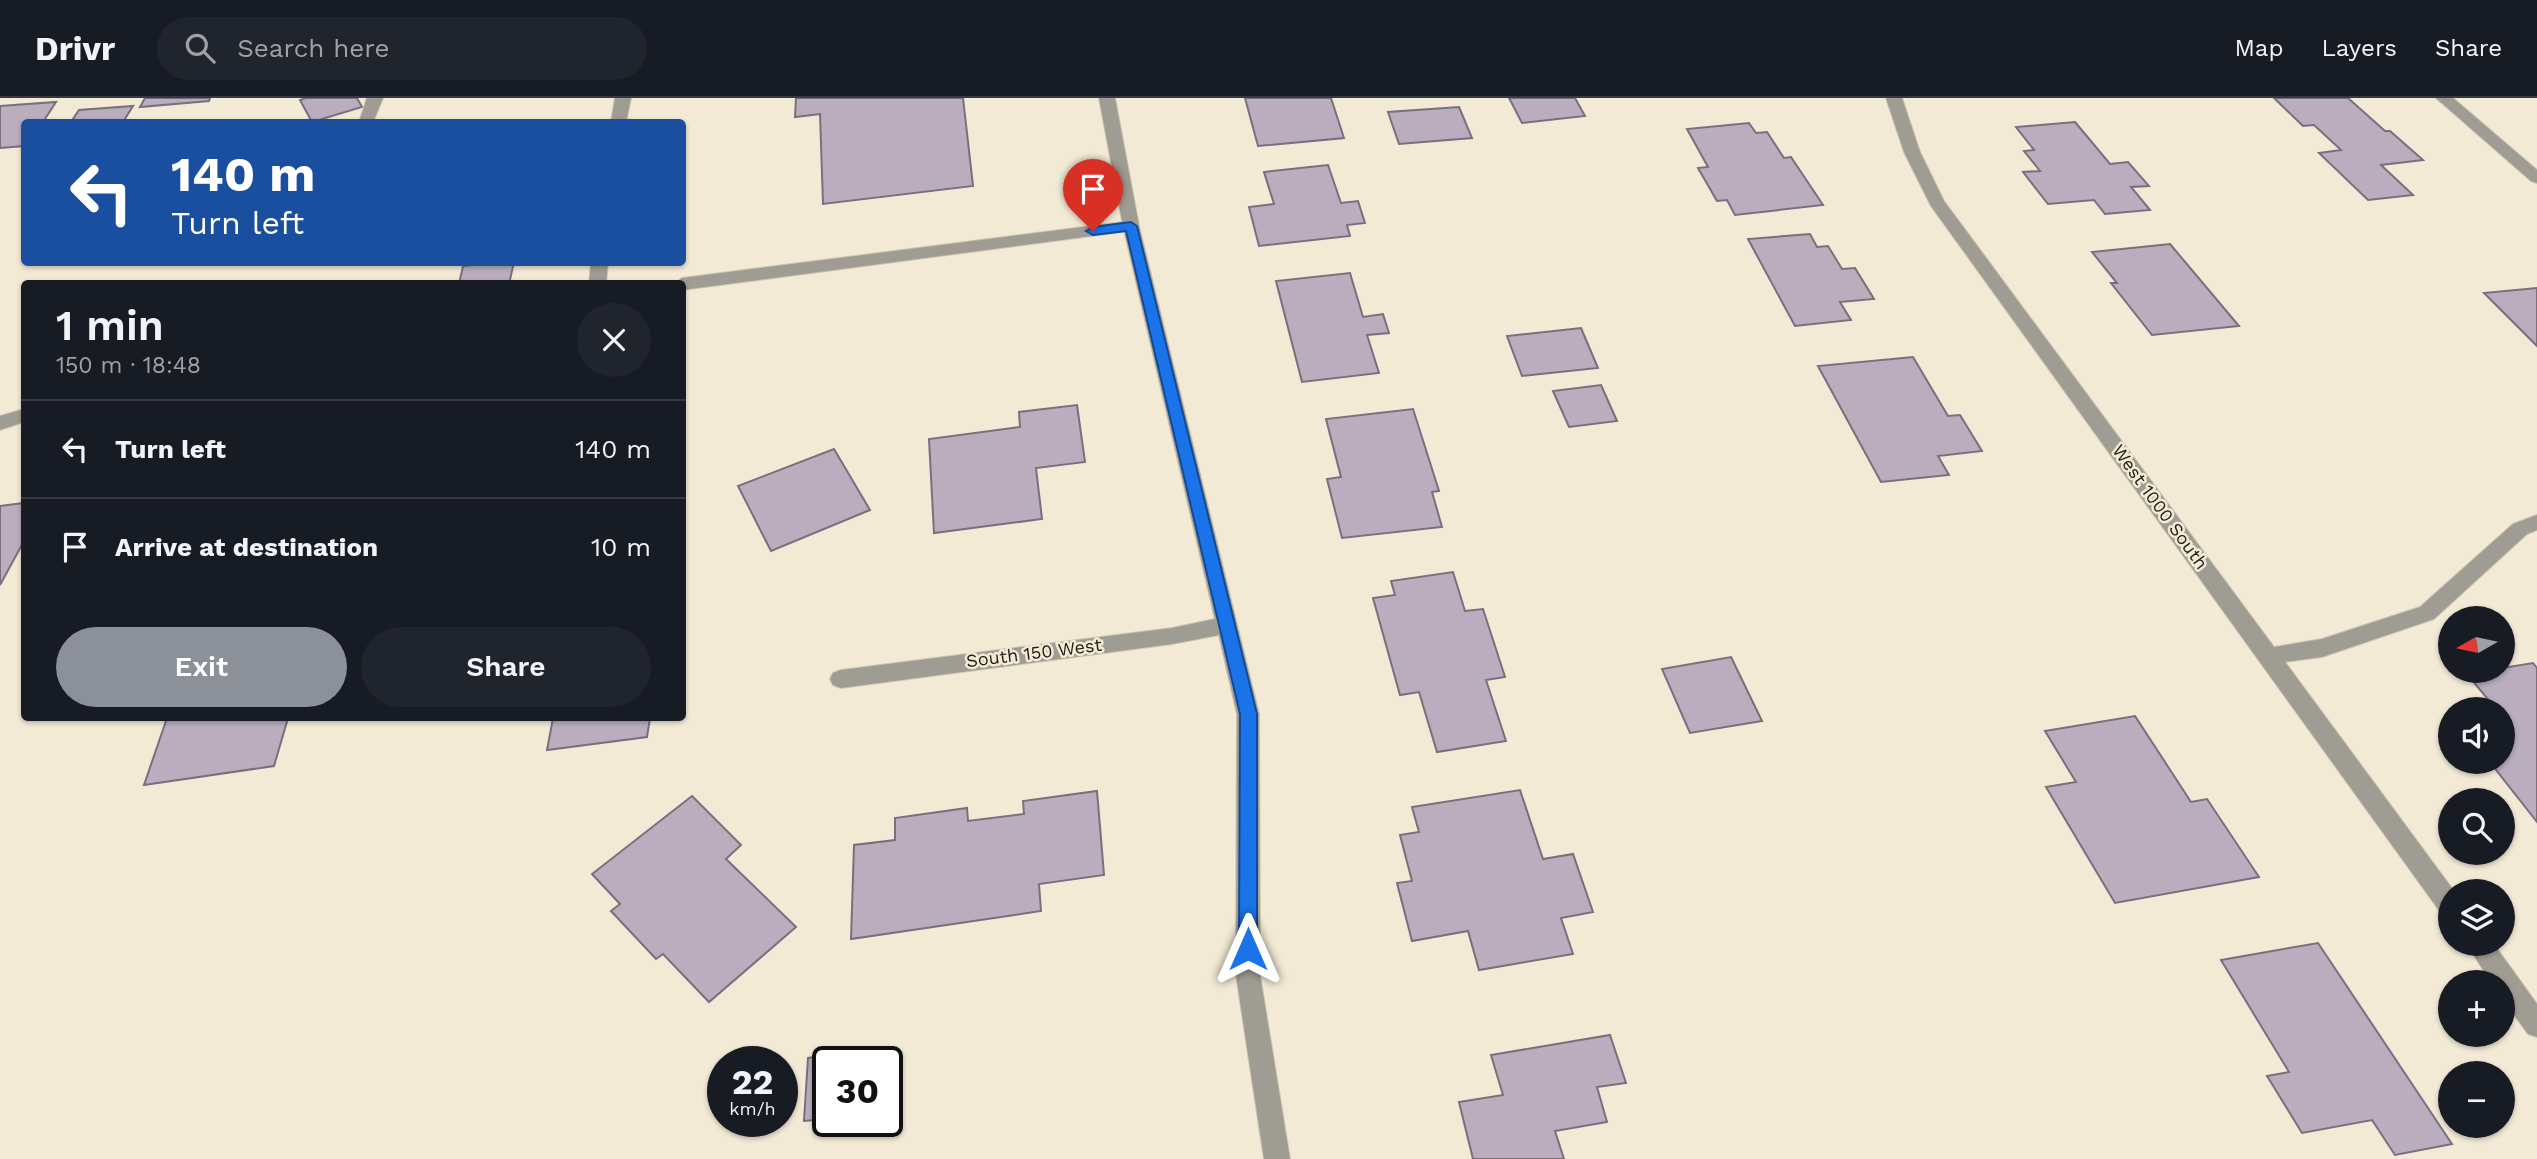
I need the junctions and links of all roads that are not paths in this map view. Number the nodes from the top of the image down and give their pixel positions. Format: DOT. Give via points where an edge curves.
graph roads {
  1 [pos="375,98"];
  2 [pos="623,98"];
  3 [pos="1107,98"];
  4 [pos="1894,98"];
  5 [pos="2444,98"];
  6 [pos="367,119"];
  7 [pos="620,119"];
  8 [pos="2537,178"];
  9 [pos="1131,226"];
  10 [pos="686,283"];
  11 [pos="21,417"];
  12 [pos="0,423"];
  13 [pos="2537,522"];
  14 [pos="1227,625"];
  15 [pos="2269,656"];
  16 [pos="841,678"];
  17 [pos="2438,888"];
  18 [pos="2487,956"];
  19 [pos="2537,1025"];
  20 [pos="1277,1159"];
  1 -- 6 [label="street"];
  2 -- 7 [label="street"];
  3 -- 9 [label="street"];
  4 -- 15 [label="street, West 1000 South" via="1918,171 1937,202"];
  5 -- 8 [label="street"];
  9 -- 10 [label="street"];
  9 -- 14 [label="street"];
  11 -- 12 [label="street"];
  13 -- 15 [label="street" via="2520,529 2427,612 2322,648"];
  14 -- 16 [label="street, South 150 West"];
  14 -- 20 [label="street" via="1248,714 1248,975"];
  15 -- 17 [label="street, West 1000 South"];
  18 -- 19 [label="street"];
}
